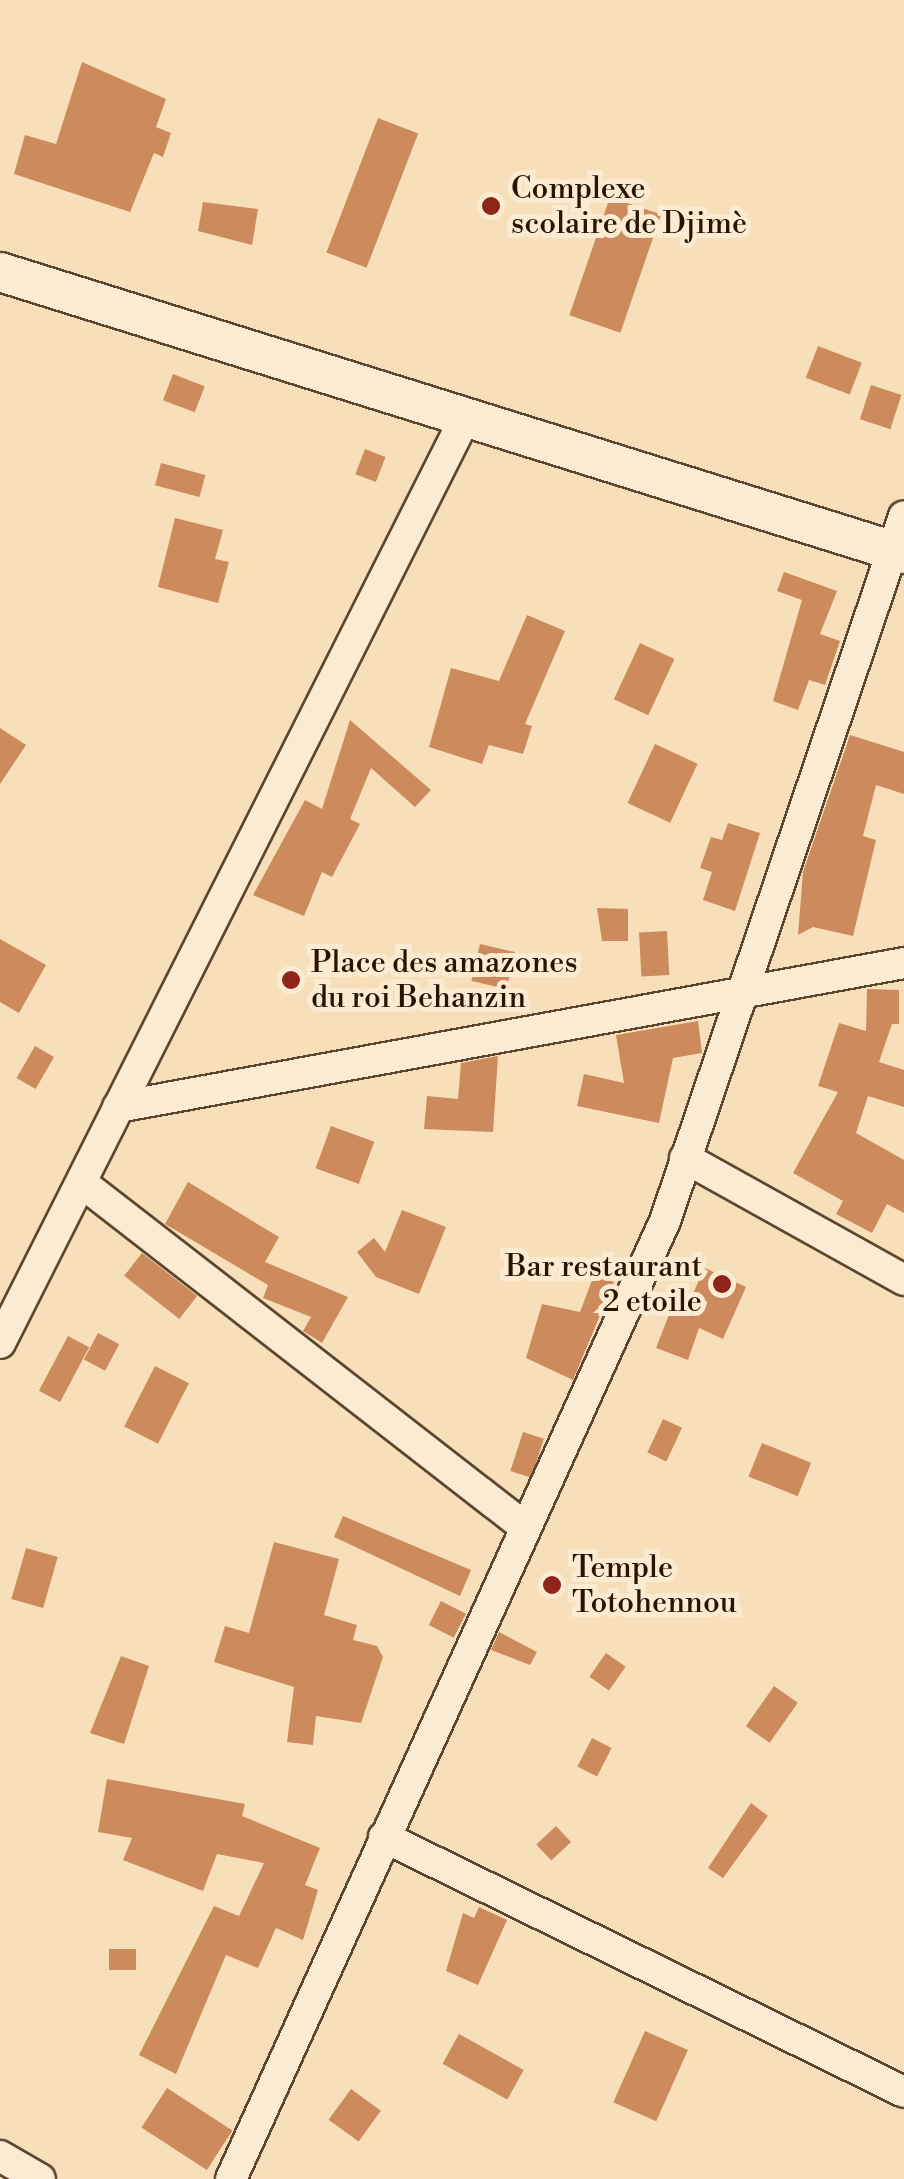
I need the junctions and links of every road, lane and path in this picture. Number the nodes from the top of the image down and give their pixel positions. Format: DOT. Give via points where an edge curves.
graph roads {
  1 [pos="0,272"];
  2 [pos="465,418"];
  3 [pos="900,540"];
  4 [pos="904,963"];
  5 [pos="742,992"];
  6 [pos="118,1107"];
  7 [pos="685,1158"];
  8 [pos="82,1183"];
  9 [pos="904,1280"];
  10 [pos="0,1343"];
  11 [pos="521,1524"];
  12 [pos="384,1837"];
  13 [pos="904,2092"];
  14 [pos="0,2156"];
  15 [pos="40,2179"];
  16 [pos="231,2179"];
  1 -- 2 [label="street"];
  2 -- 3 [label="street"];
  2 -- 6 [label="street"];
  3 -- 5 [label="street"];
  4 -- 5 [label="street"];
  5 -- 6 [label="street"];
  5 -- 7 [label="street"];
  6 -- 8 [label="street"];
  7 -- 9 [label="street"];
  7 -- 11 [label="street" via="616,1332"];
  8 -- 10 [label="street"];
  8 -- 11 [label="street"];
  11 -- 12 [label="street"];
  12 -- 13 [label="street"];
  12 -- 16 [label="street"];
  14 -- 15 [label="street"];
}
